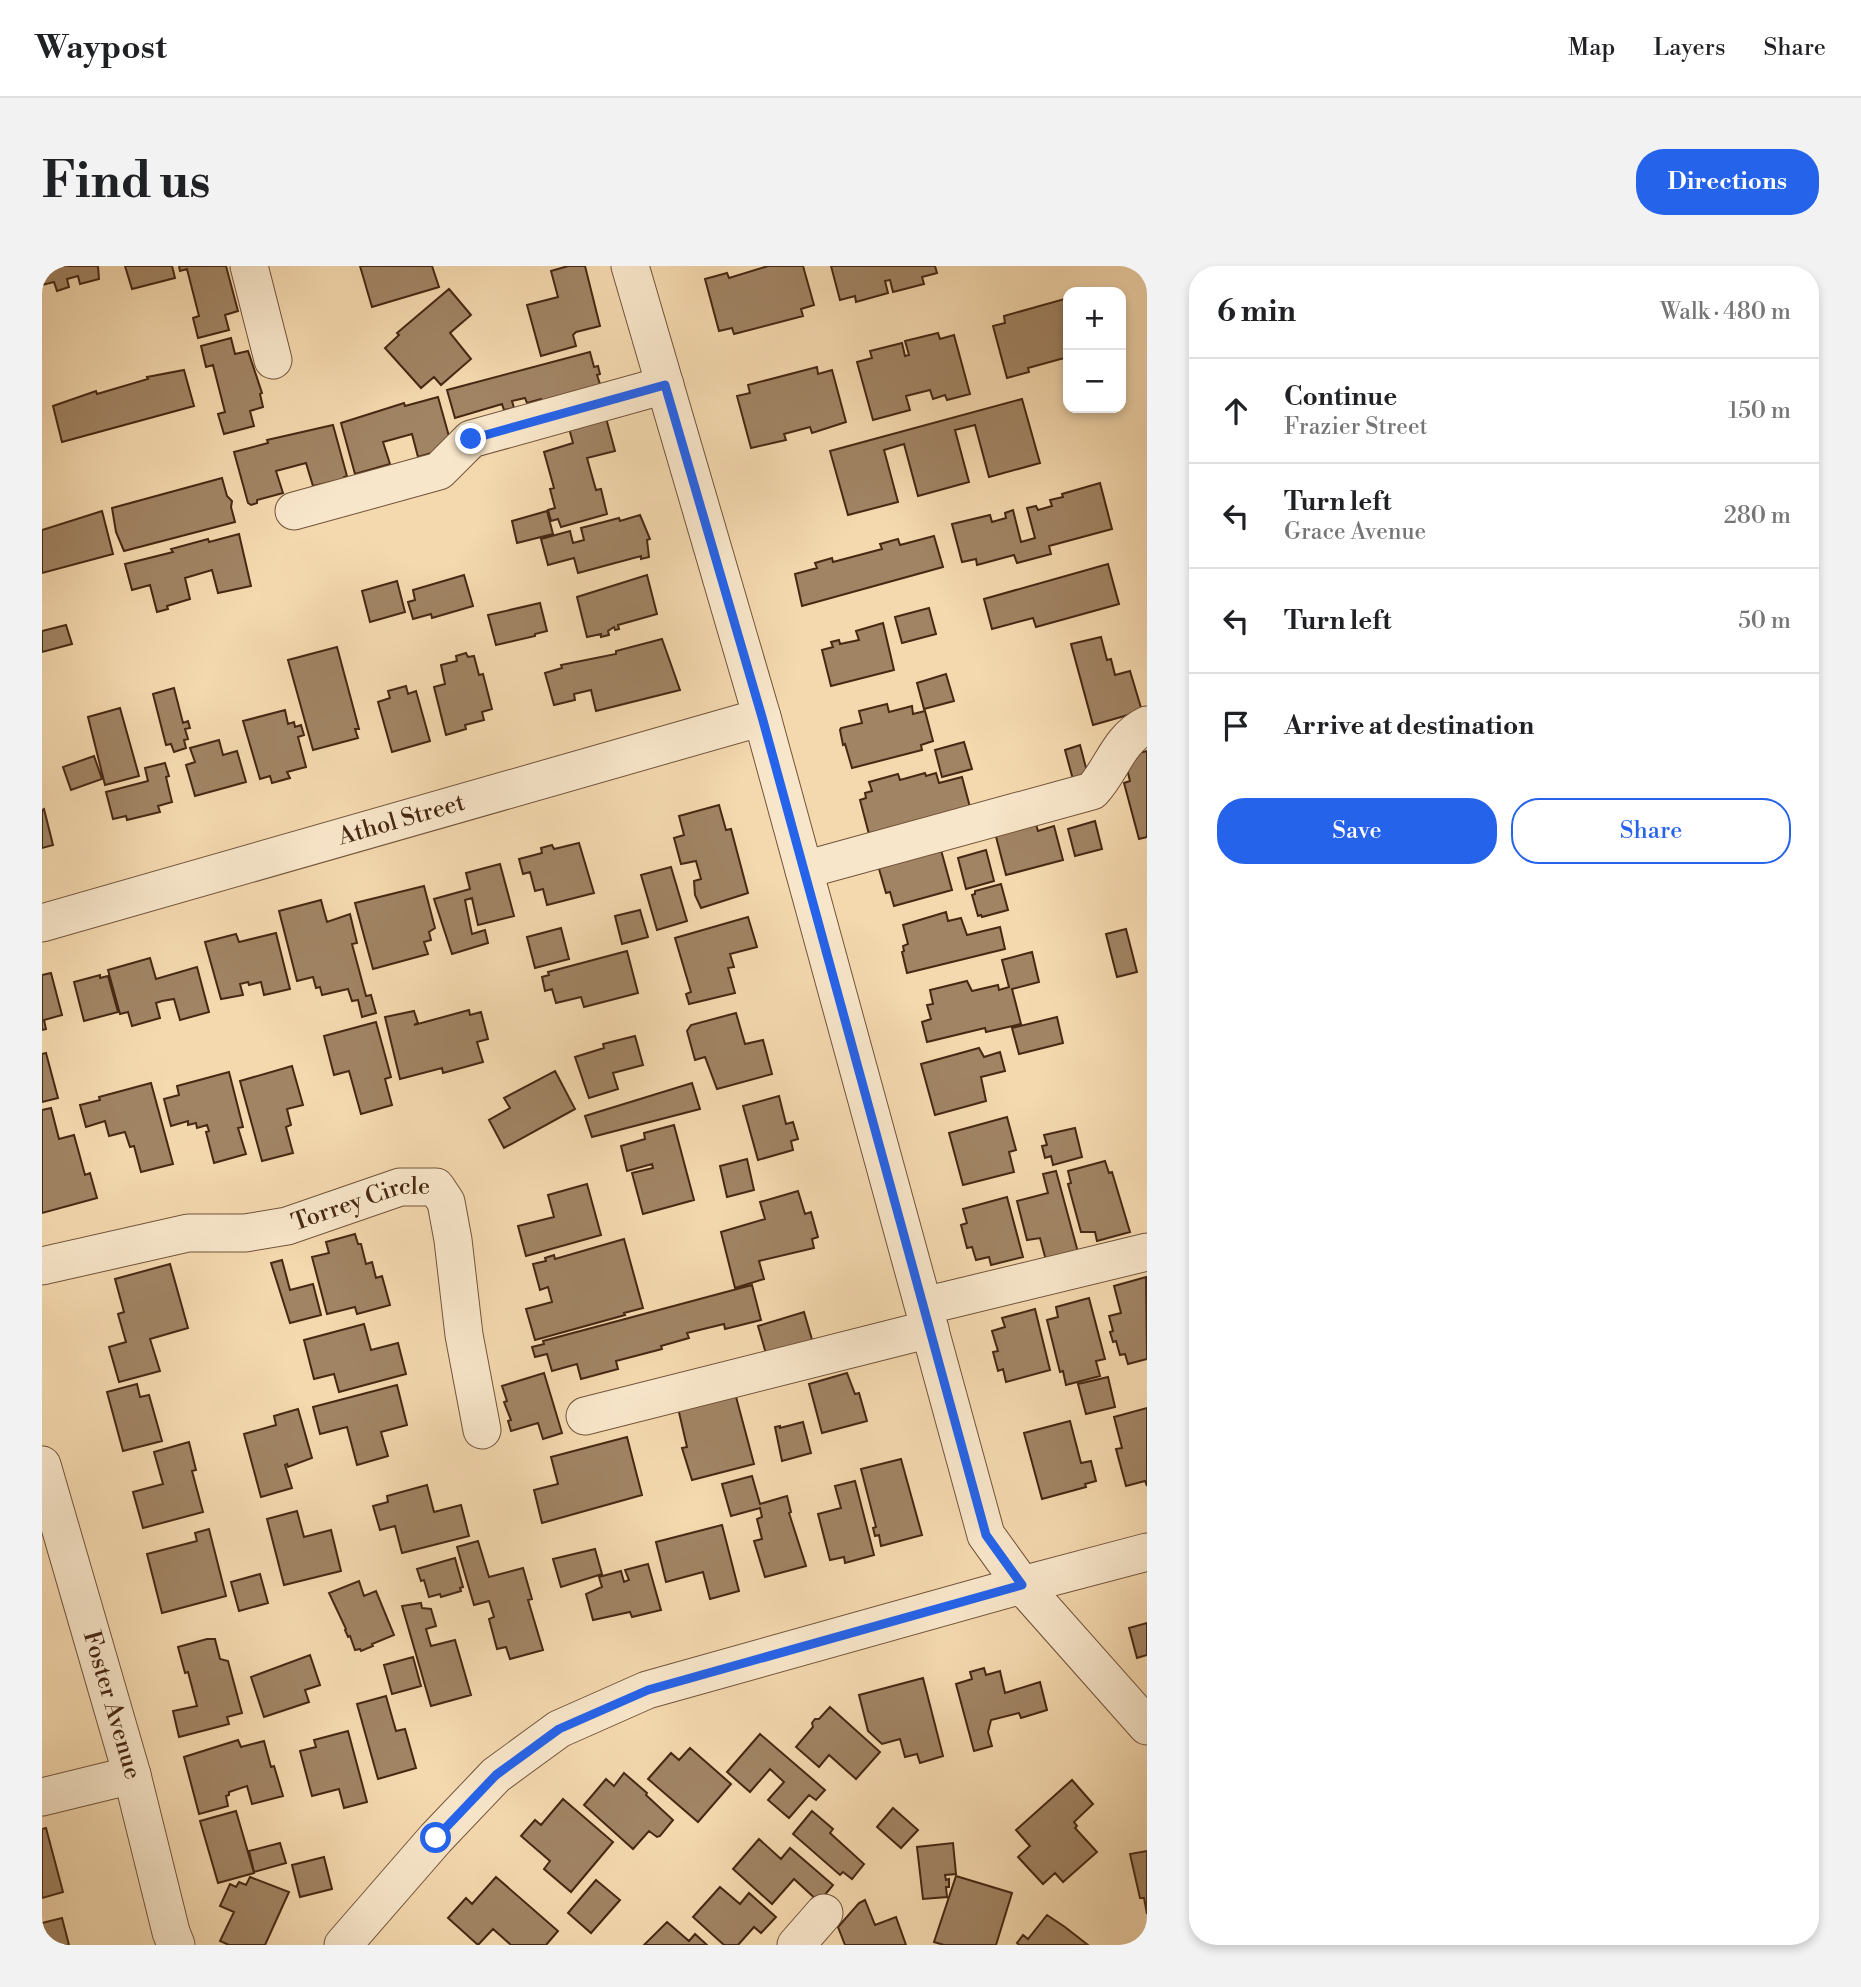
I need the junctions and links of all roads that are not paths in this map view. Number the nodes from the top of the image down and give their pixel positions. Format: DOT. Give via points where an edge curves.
graph roads {
  1 [pos="248,266"];
  2 [pos="630,266"];
  3 [pos="273,360"];
  4 [pos="665,385"];
  5 [pos="294,512"];
  6 [pos="762,717"];
  7 [pos="1147,725"];
  8 [pos="804,870"];
  9 [pos="42,923"];
  10 [pos="1147,1252"];
  11 [pos="42,1266"];
  12 [pos="927,1317"];
  13 [pos="585,1416"];
  14 [pos="482,1430"];
  15 [pos="42,1465"];
  16 [pos="1147,1552"];
  17 [pos="1022,1585"];
  18 [pos="1147,1726"];
  19 [pos="132,1775"];
  20 [pos="42,1797"];
  21 [pos="824,1913"];
  22 [pos="176,1945"];
  23 [pos="343,1945"];
  24 [pos="796,1945"];
  1 -- 3 [label="street"];
  2 -- 4 [label="street"];
  4 -- 5 [label="street" via="471,439 439,471"];
  4 -- 6 [label="street"];
  6 -- 8 [label="street"];
  6 -- 9 [label="street, Athol Street"];
  7 -- 8 [label="street" via="1125,741 1092,791"];
  8 -- 12 [label="street"];
  10 -- 12 [label="street"];
  11 -- 14 [label="street, Torrey Circle" via="188,1233 245,1233 287,1226 400,1187 436,1187 449,1214"];
  12 -- 13 [label="street"];
  12 -- 17 [label="street" via="986,1535"];
  15 -- 19 [label="street, Foster Avenue"];
  16 -- 17 [label="street"];
  17 -- 18 [label="street"];
  17 -- 23 [label="street" via="648,1690 559,1729 496,1775"];
  19 -- 20 [label="street"];
  19 -- 22 [label="street, Foster Avenue"];
  21 -- 24 [label="street"];
}
